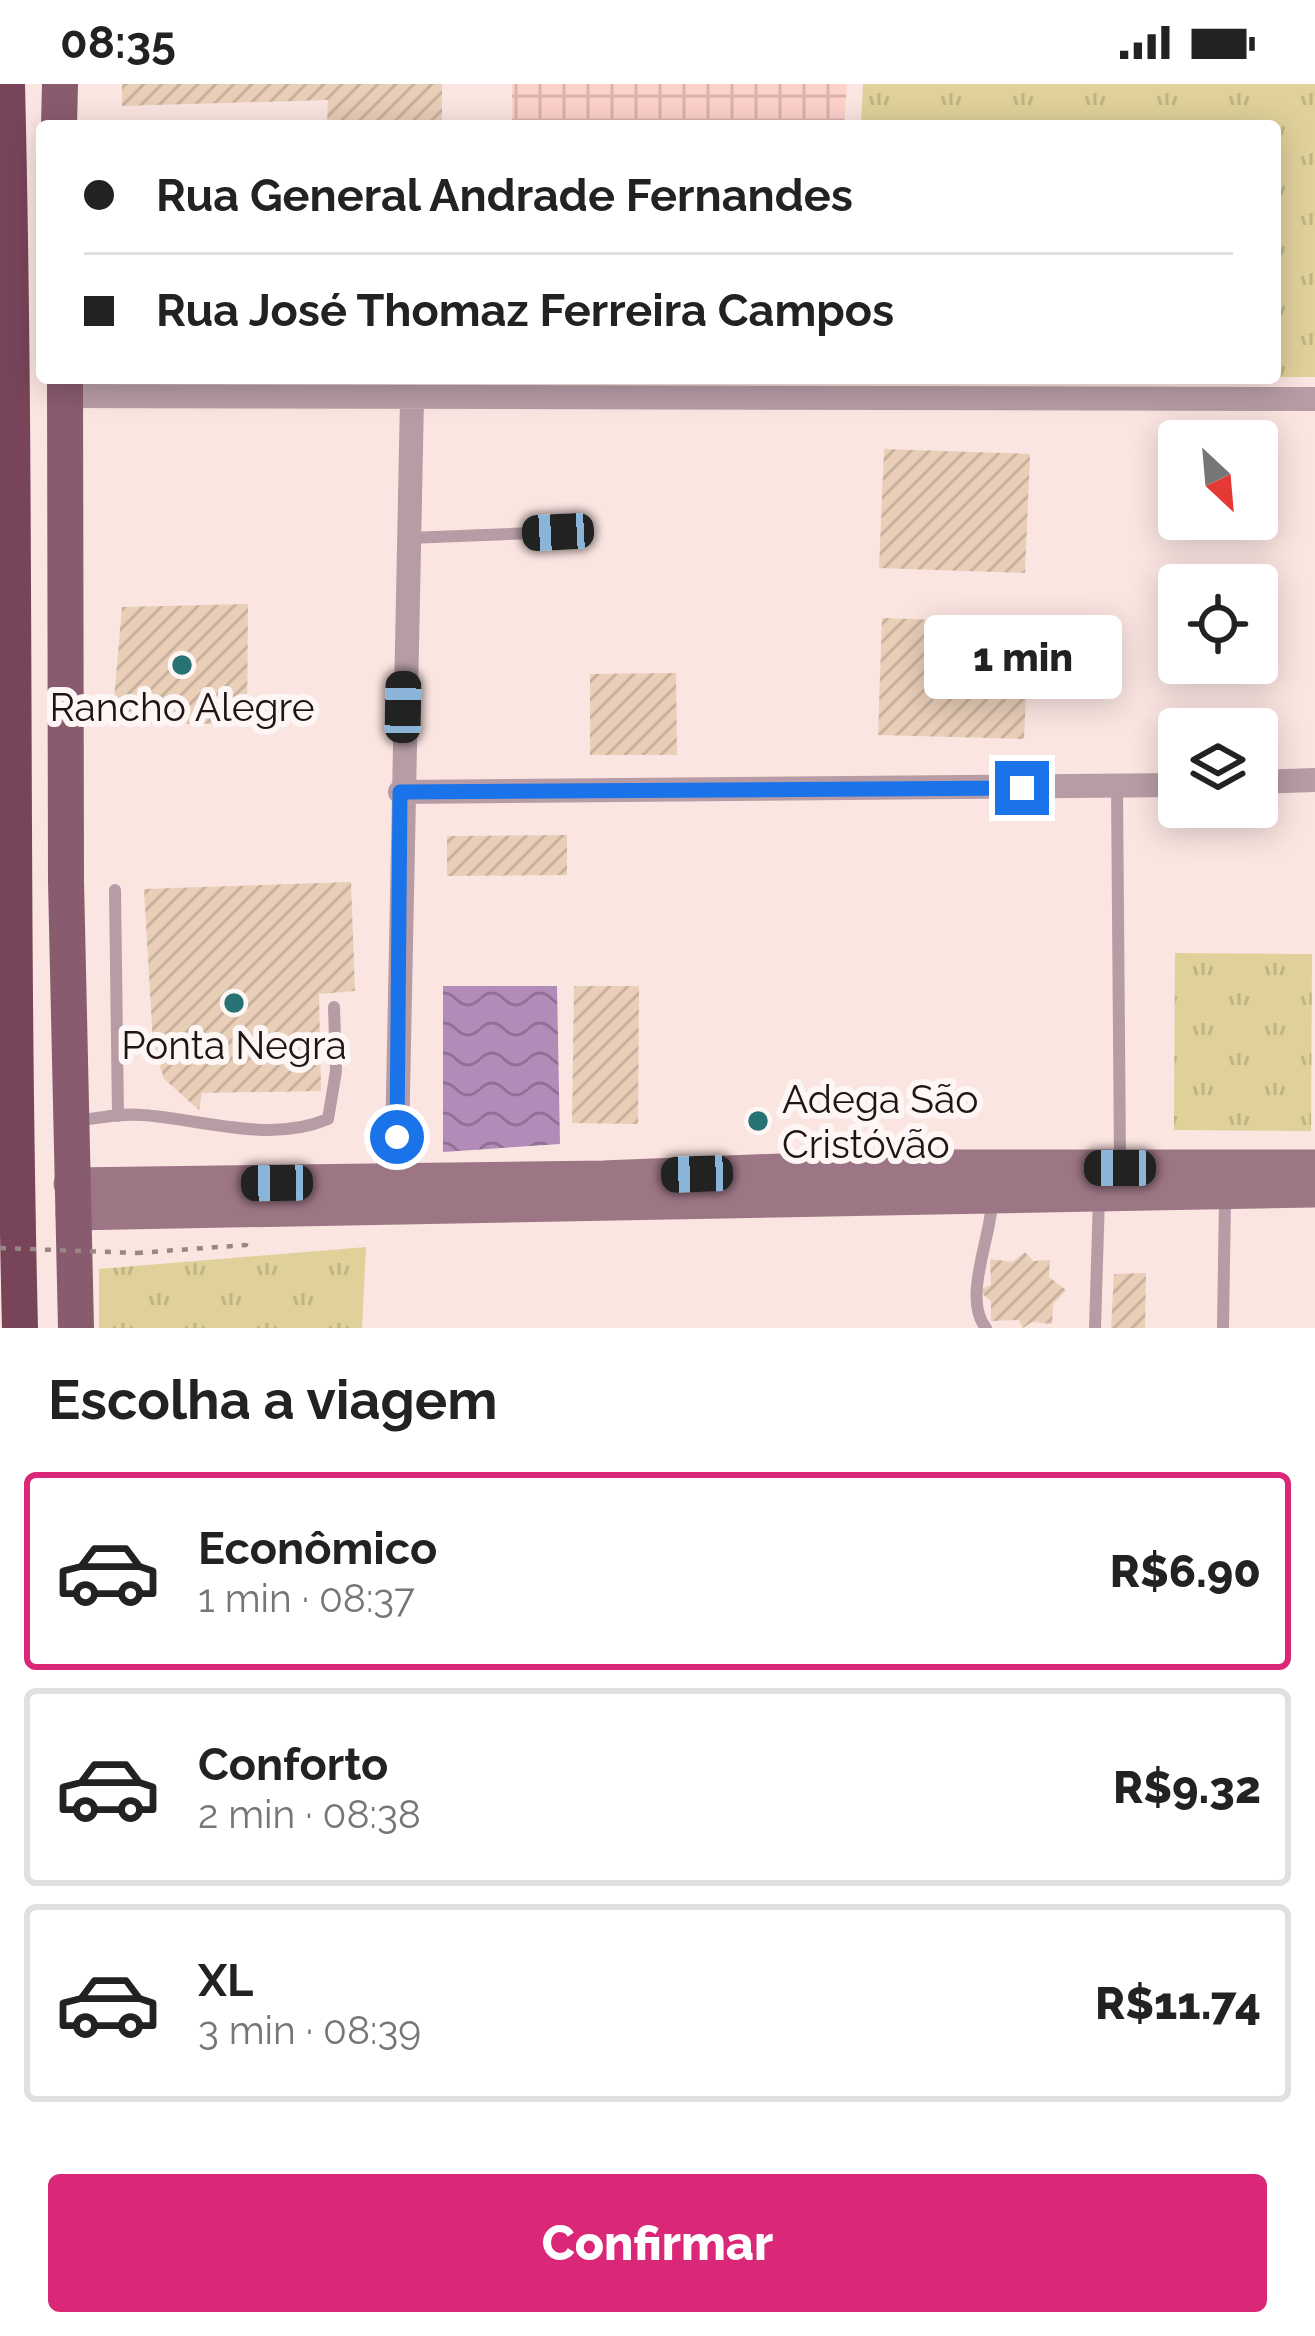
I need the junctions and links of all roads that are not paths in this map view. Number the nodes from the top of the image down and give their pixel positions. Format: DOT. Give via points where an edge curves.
graph roads {
  1 [pos="8,84"];
  2 [pos="59,84"];
  3 [pos="59,120"];
  4 [pos="66,387"];
  5 [pos="363,388"];
  6 [pos="412,398"];
  7 [pos="1315,399"];
  8 [pos="558,532"];
  9 [pos="407,538"];
  10 [pos="1315,780"];
  11 [pos="1278,781"];
  12 [pos="1158,786"];
  13 [pos="1117,788"];
  14 [pos="400,792"];
  15 [pos="115,890"];
  16 [pos="334,1007"];
  17 [pos="118,1116"];
  18 [pos="69,1121"];
  19 [pos="1315,1166"];
  20 [pos="1110,1181"];
  21 [pos="1315,1191"];
  22 [pos="1225,1192"];
  23 [pos="396,1193"];
  24 [pos="992,1195"];
  25 [pos="71,1199"];
  26 [pos="20,1328"];
  27 [pos="76,1328"];
  28 [pos="986,1328"];
  29 [pos="1095,1328"];
  30 [pos="1223,1328"];
  1 -- 26 [label="highway"];
  2 -- 3 [label="main road"];
  4 -- 5 [label="street"];
  4 -- 18 [label="main road"];
  5 -- 6 [label="street"];
  6 -- 7 [label="street"];
  6 -- 9 [label="street"];
  8 -- 9 [label="lane"];
  9 -- 14 [label="street"];
  10 -- 11 [label="street"];
  12 -- 13 [label="street"];
  13 -- 14 [label="street"];
  13 -- 20 [label="lane"];
  14 -- 23 [label="street"];
  15 -- 17 [label="lane"];
  16 -- 17 [label="lane" via="328,1119 306,1129"];
  17 -- 18 [label="lane"];
  18 -- 25 [label="main road"];
  19 -- 20 [label="main road"];
  20 -- 22 [label="main road"];
  20 -- 23 [label="main road" via="879,1166"];
  20 -- 24 [label="main road"];
  20 -- 29 [label="lane"];
  21 -- 22 [label="main road"];
  22 -- 30 [label="lane"];
  23 -- 24 [label="main road"];
  23 -- 25 [label="main road"];
  24 -- 28 [label="lane" via="978,1287 977,1316"];
  25 -- 27 [label="main road"];
}
